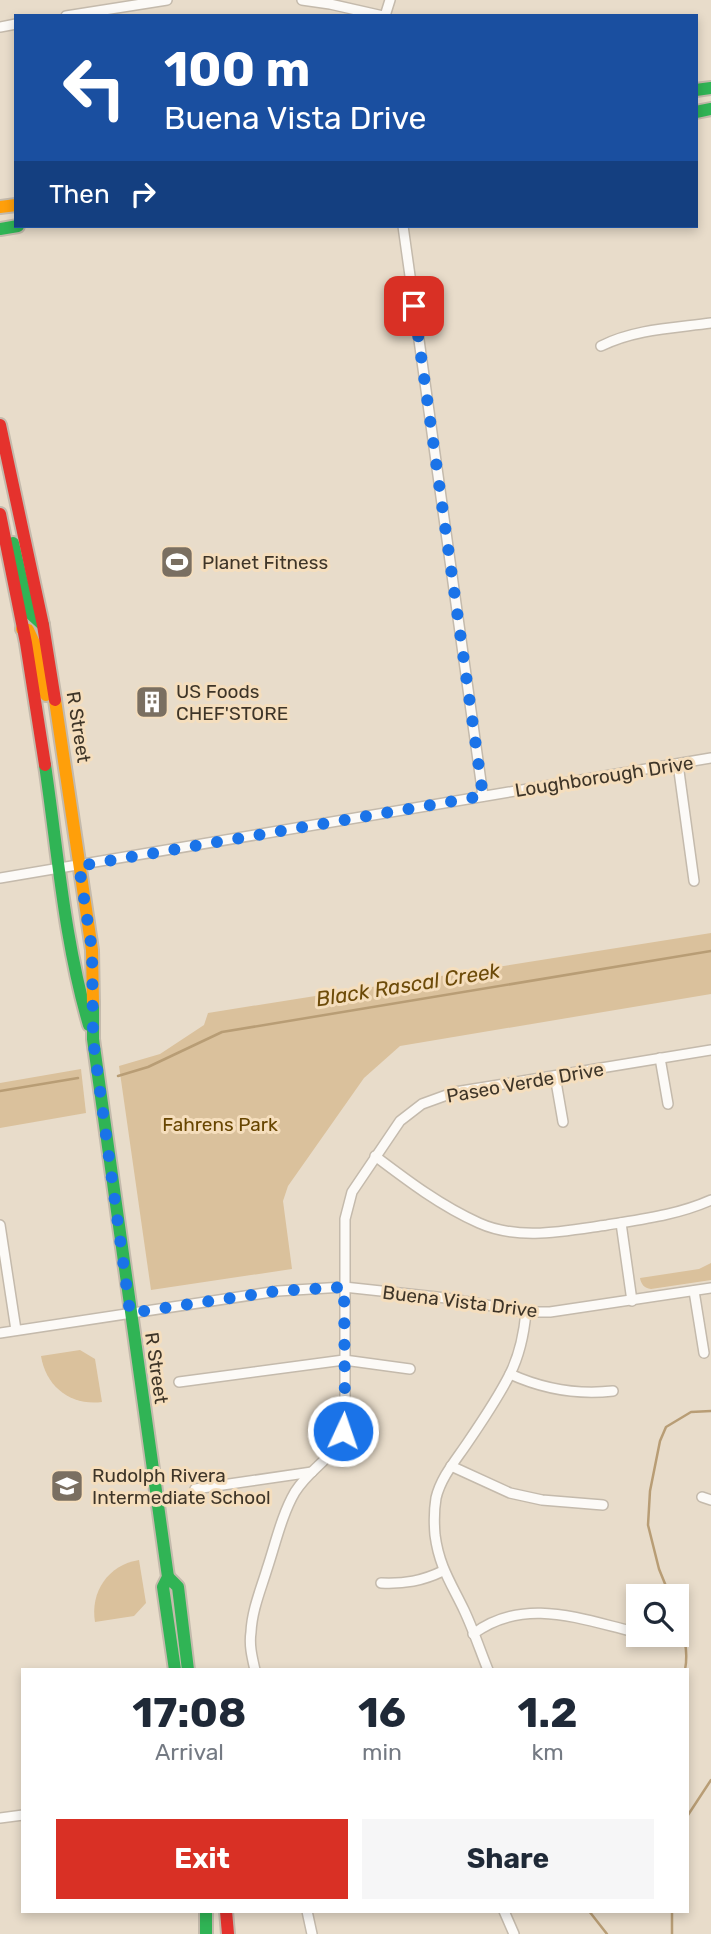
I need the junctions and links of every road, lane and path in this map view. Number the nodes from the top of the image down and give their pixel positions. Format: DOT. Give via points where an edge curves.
graph roads {
  1 [pos="167,0"];
  2 [pos="302,0"];
  3 [pos="79,14"];
  4 [pos="376,14"];
  5 [pos="403,228"];
  6 [pos="711,323"];
  7 [pos="601,346"];
  8 [pos="0,425"];
  9 [pos="4,461"];
  10 [pos="0,514"];
  11 [pos="4,532"];
  12 [pos="43,625"];
  13 [pos="22,629"];
  14 [pos="56,709"];
  15 [pos="711,758"];
  16 [pos="678,764"];
  17 [pos="483,796"];
  18 [pos="79,866"];
  19 [pos="58,869"];
  20 [pos="0,878"];
  21 [pos="694,881"];
  22 [pos="93,1039"];
  23 [pos="711,1050"];
  24 [pos="660,1058"];
  25 [pos="555,1076"];
  26 [pos="668,1104"];
  27 [pos="563,1122"];
  28 [pos="375,1156"];
  29 [pos="711,1200"];
  30 [pos="621,1223"];
  31 [pos="0,1225"];
  32 [pos="344,1287"];
  33 [pos="711,1288"];
  34 [pos="694,1291"];
  35 [pos="632,1301"];
  36 [pos="526,1312"];
  37 [pos="130,1313"];
  38 [pos="16,1331"];
  39 [pos="0,1333"];
  40 [pos="704,1353"];
  41 [pos="344,1360"];
  42 [pos="410,1369"];
  43 [pos="510,1374"];
  44 [pos="179,1382"];
  45 [pos="613,1391"];
  46 [pos="451,1466"];
  47 [pos="312,1472"];
  48 [pos="195,1489"];
  49 [pos="603,1505"];
  50 [pos="443,1571"];
  51 [pos="168,1577"];
  52 [pos="381,1583"];
  53 [pos="626,1630"];
  54 [pos="473,1634"];
  55 [pos="175,1668"];
  56 [pos="188,1668"];
  57 [pos="255,1668"];
  58 [pos="487,1668"];
  59 [pos="21,1815"];
  60 [pos="0,1818"];
  61 [pos="206,1913"];
  62 [pos="226,1913"];
  63 [pos="307,1913"];
  64 [pos="505,1913"];
  65 [pos="206,1934"];
  66 [pos="228,1934"];
  67 [pos="312,1934"];
  68 [pos="514,1934"];
  1 -- 3 [label="street"];
  2 -- 4 [label="street"];
  5 -- 17 [label="street"];
  6 -- 7 [label="street" via="633,333"];
  8 -- 9 [label="street, R Street"];
  9 -- 12 [label="street, R Street"];
  10 -- 11 [label="street, R Street"];
  11 -- 12 [label="street" via="15,550 28,608"];
  11 -- 13 [label="street, R Street"];
  12 -- 14 [label="street, R Street"];
  13 -- 14 [label="street" via="29,630 34,639 46,696"];
  13 -- 19 [label="street, R Street"];
  14 -- 18 [label="street, R Street"];
  15 -- 16 [label="street, Loughborough Drive"];
  16 -- 17 [label="street, Loughborough Drive"];
  16 -- 21 [label="street"];
  17 -- 18 [label="street, Loughborough Drive"];
  18 -- 19 [label="street, Loughborough Drive"];
  18 -- 22 [label="street, R Street" via="92,950"];
  19 -- 20 [label="street, Loughborough Drive"];
  19 -- 22 [label="street, R Street" via="80,997"];
  22 -- 37 [label="street, R Street"];
  23 -- 24 [label="street, Paseo Verde Drive"];
  24 -- 25 [label="street, Paseo Verde Drive"];
  24 -- 26 [label="street"];
  25 -- 27 [label="street"];
  25 -- 28 [label="street, Paseo Verde Drive" via="455,1092 422,1104 400,1121"];
  28 -- 30 [label="street" via="428,1196 492,1228 541,1233"];
  28 -- 32 [label="street, Paseo Verde Drive" via="348,1205"];
  29 -- 30 [label="street" via="680,1212"];
  30 -- 35 [label="street"];
  31 -- 38 [label="street"];
  32 -- 36 [label="street, Buena Vista Drive"];
  32 -- 37 [label="street, Buena Vista Drive" via="278,1291"];
  32 -- 41 [label="street, Paseo Verde Drive"];
  33 -- 34 [label="street, Buena Vista Drive"];
  34 -- 35 [label="street, Buena Vista Drive"];
  34 -- 40 [label="street"];
  35 -- 36 [label="street, Buena Vista Drive"];
  36 -- 43 [label="street" via="520,1350"];
  37 -- 38 [label="street, Buena Vista Drive"];
  37 -- 51 [label="street, R Street"];
  38 -- 39 [label="street, Buena Vista Drive"];
  41 -- 42 [label="street"];
  41 -- 44 [label="street"];
  41 -- 47 [label="street, Paseo Verde Drive" via="343,1431 331,1455"];
  43 -- 45 [label="street" via="560,1390"];
  43 -- 46 [label="street"];
  46 -- 49 [label="street" via="510,1493"];
  46 -- 50 [label="street" via="439,1490 434,1521"];
  47 -- 48 [label="street"];
  47 -- 57 [label="street, Paseo Verde Drive" via="295,1493 281,1526 254,1611"];
  50 -- 52 [label="street" via="409,1583"];
  50 -- 54 [label="street"];
  51 -- 55 [label="street, R Street" via="163,1587"];
  51 -- 56 [label="street, R Street" via="178,1587"];
  53 -- 54 [label="street" via="565,1615 534,1613 488,1623"];
  54 -- 58 [label="street"];
  59 -- 60 [label="street"];
  61 -- 65 [label="street"];
  62 -- 66 [label="street"];
  63 -- 67 [label="street"];
  64 -- 68 [label="street"];
}
